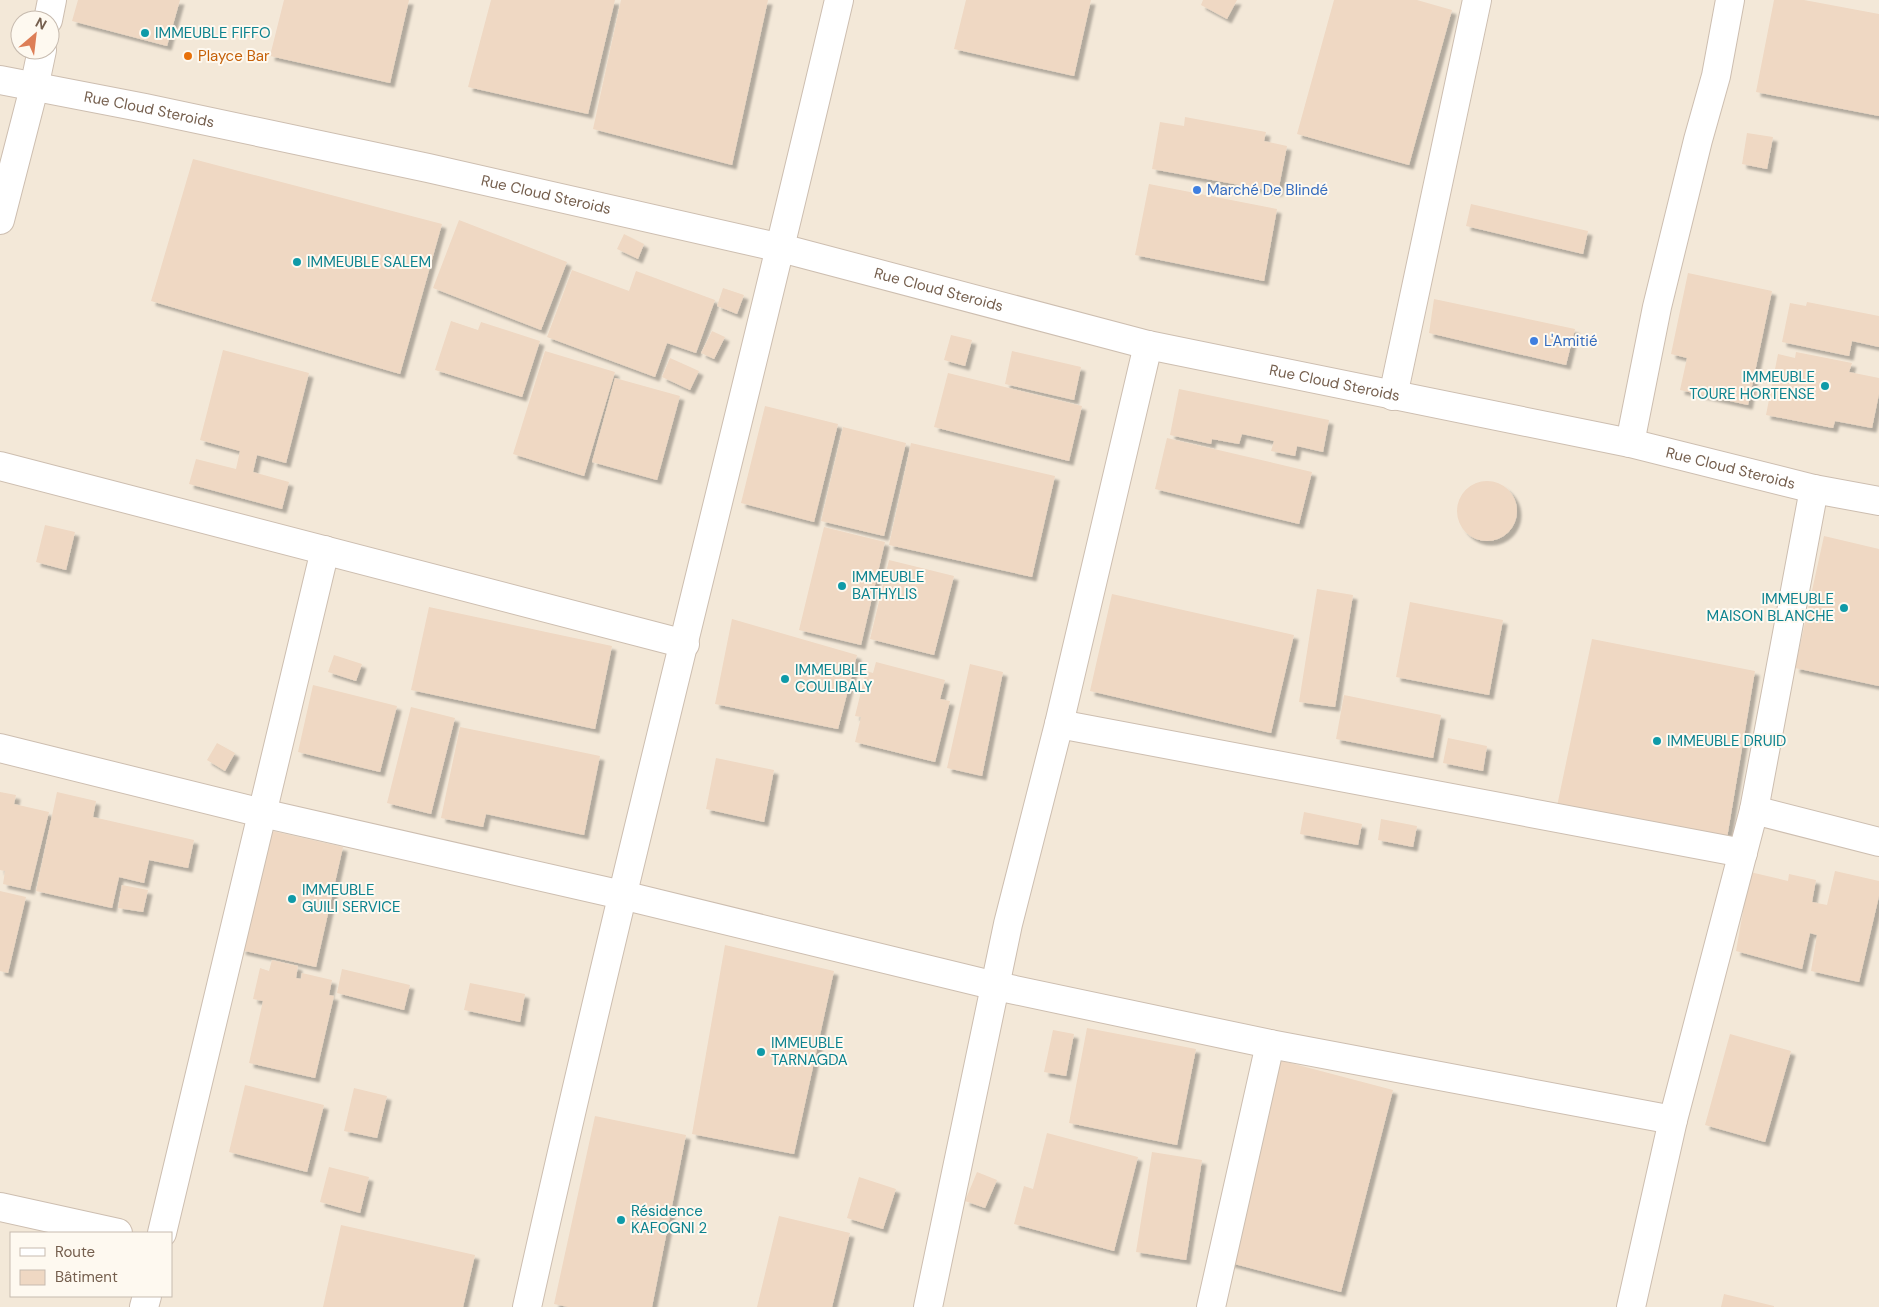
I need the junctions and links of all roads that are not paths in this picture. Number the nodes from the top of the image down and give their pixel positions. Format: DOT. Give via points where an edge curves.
graph roads {
  1 [pos="839,0"];
  2 [pos="1477,0"];
  3 [pos="1730,0"];
  4 [pos="40,60"];
  5 [pos="0,80"];
  6 [pos="34,88"];
  7 [pos="0,220"];
  8 [pos="781,248"];
  9 [pos="1148,345"];
  10 [pos="1393,396"];
  11 [pos="1630,443"];
  12 [pos="0,466"];
  13 [pos="1814,488"];
  14 [pos="1879,502"];
  15 [pos="325,550"];
  16 [pos="685,644"];
  17 [pos="1059,724"];
  18 [pos="0,748"];
  19 [pos="1754,810"];
  20 [pos="262,813"];
  21 [pos="1879,842"];
  22 [pos="1743,854"];
  23 [pos="622,895"];
  24 [pos="996,986"];
  25 [pos="1270,1044"];
  26 [pos="1673,1120"];
  27 [pos="0,1207"];
  28 [pos="113,1232"];
  29 [pos="162,1232"];
  30 [pos="527,1307"];
  31 [pos="928,1307"];
  32 [pos="1210,1307"];
  33 [pos="1631,1307"];
  1 -- 8 [label="street"];
  2 -- 10 [label="street"];
  3 -- 11 [label="street" via="1716,76 1657,307"];
  4 -- 6 [label="street"];
  5 -- 6 [label="street, Rue Cloud Steroids"];
  6 -- 7 [label="street"];
  6 -- 8 [label="street, Rue Cloud Steroids" via="409,164"];
  8 -- 9 [label="street, Rue Cloud Steroids"];
  8 -- 16 [label="street"];
  9 -- 10 [label="street, Rue Cloud Steroids"];
  9 -- 17 [label="street"];
  10 -- 11 [label="street, Rue Cloud Steroids"];
  11 -- 13 [label="street, Rue Cloud Steroids"];
  12 -- 15 [label="street"];
  13 -- 14 [label="street, Rue Cloud Steroids"];
  13 -- 19 [label="street"];
  15 -- 16 [label="street"];
  15 -- 20 [label="street"];
  16 -- 23 [label="street"];
  17 -- 22 [label="street"];
  17 -- 24 [label="street" via="1008,924"];
  18 -- 20 [label="street"];
  19 -- 21 [label="street"];
  19 -- 22 [label="street"];
  20 -- 23 [label="street"];
  20 -- 29 [label="street"];
  22 -- 26 [label="street"];
  23 -- 24 [label="street"];
  23 -- 30 [label="street"];
  24 -- 25 [label="street"];
  24 -- 31 [label="street"];
  25 -- 26 [label="street"];
  25 -- 32 [label="street"];
  26 -- 33 [label="street"];
  27 -- 28 [label="street"];
}
